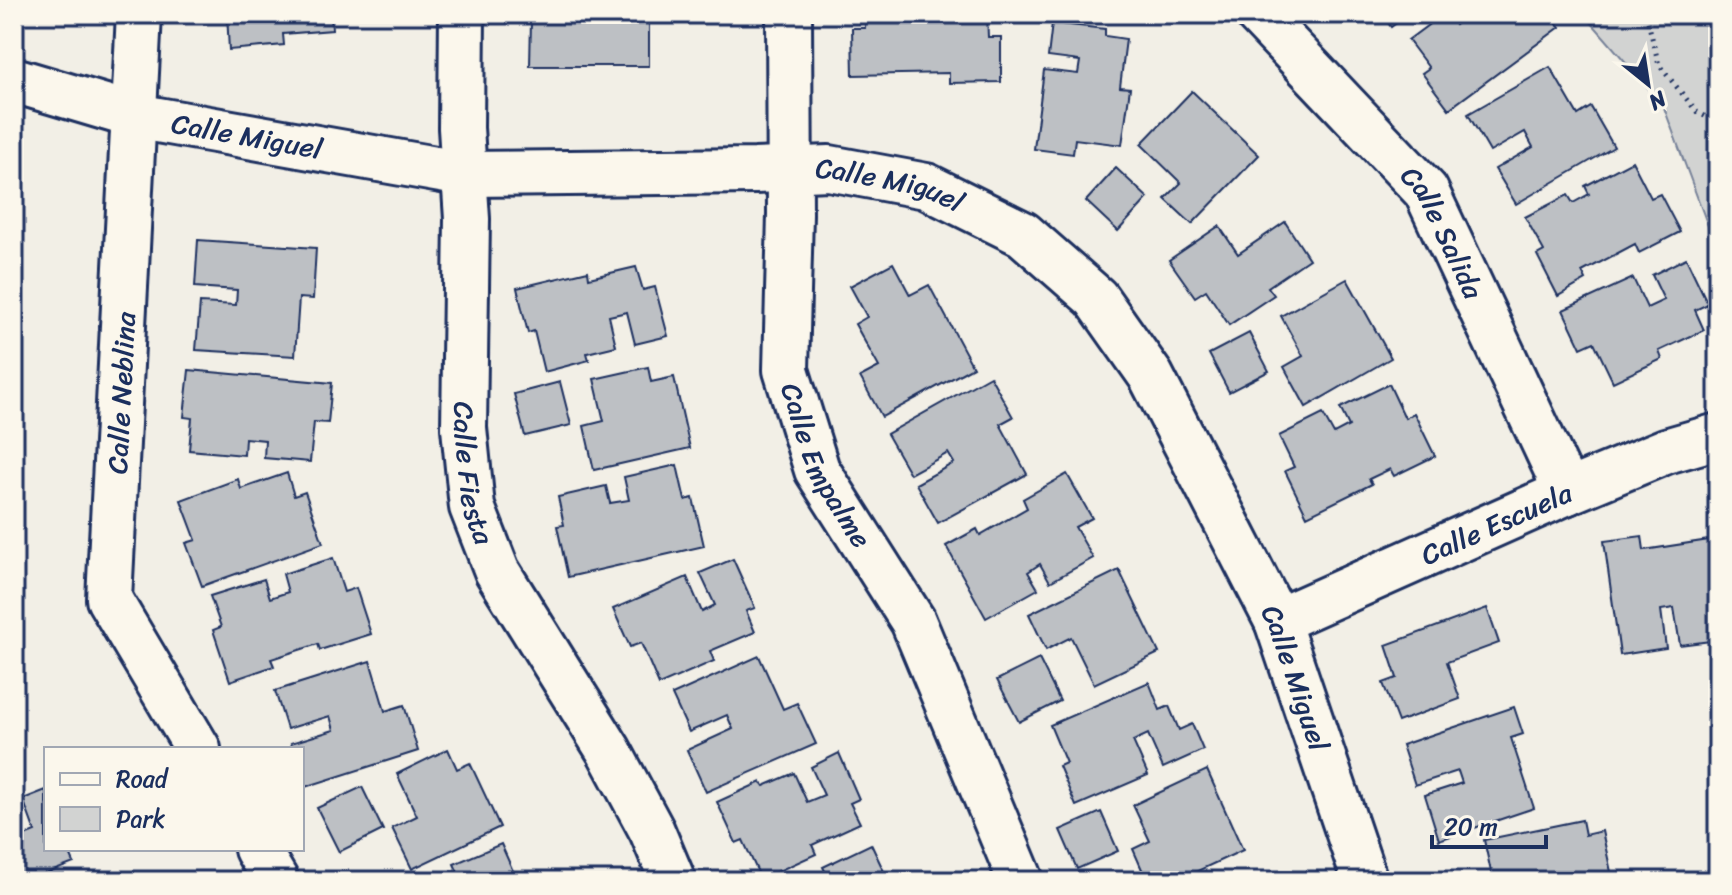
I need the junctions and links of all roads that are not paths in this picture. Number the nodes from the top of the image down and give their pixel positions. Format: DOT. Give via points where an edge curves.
graph roads {
  1 [pos="139,14"];
  2 [pos="462,14"];
  3 [pos="789,14"];
  4 [pos="1258,14"];
  5 [pos="14,80"];
  6 [pos="135,116"];
  7 [pos="790,170"];
  8 [pos="464,174"];
  9 [pos="1718,436"];
  10 [pos="1567,492"];
  11 [pos="1277,621"];
  12 [pos="197,747"];
  13 [pos="258,851"];
  14 [pos="276,881"];
  15 [pos="673,881"];
  16 [pos="1021,881"];
  17 [pos="1365,881"];
  1 -- 6 [label="street, Calle Neblina"];
  2 -- 8 [label="street, Calle Fiesta"];
  3 -- 7 [label="street, Calle Empalme"];
  4 -- 10 [label="street, Calle Salida" via="1426,191"];
  5 -- 6 [label="street, Calle Miguel"];
  6 -- 8 [label="street, Calle Miguel"];
  6 -- 12 [label="street, Calle Neblina" via="109,599"];
  7 -- 8 [label="street, Calle Miguel"];
  7 -- 11 [label="street, Calle Miguel" via="829,168 926,186 1023,234 1096,298 1151,376"];
  7 -- 16 [label="street, Calle Empalme" via="786,370 817,470 913,621"];
  8 -- 15 [label="street, Calle Fiesta" via="464,428 472,507 497,571 609,751"];
  9 -- 10 [label="street, Calle Escuela" via="1666,451"];
  10 -- 11 [label="street, Calle Escuela"];
  11 -- 17 [label="street, Calle Miguel"];
  13 -- 14 [label="street"];
}
